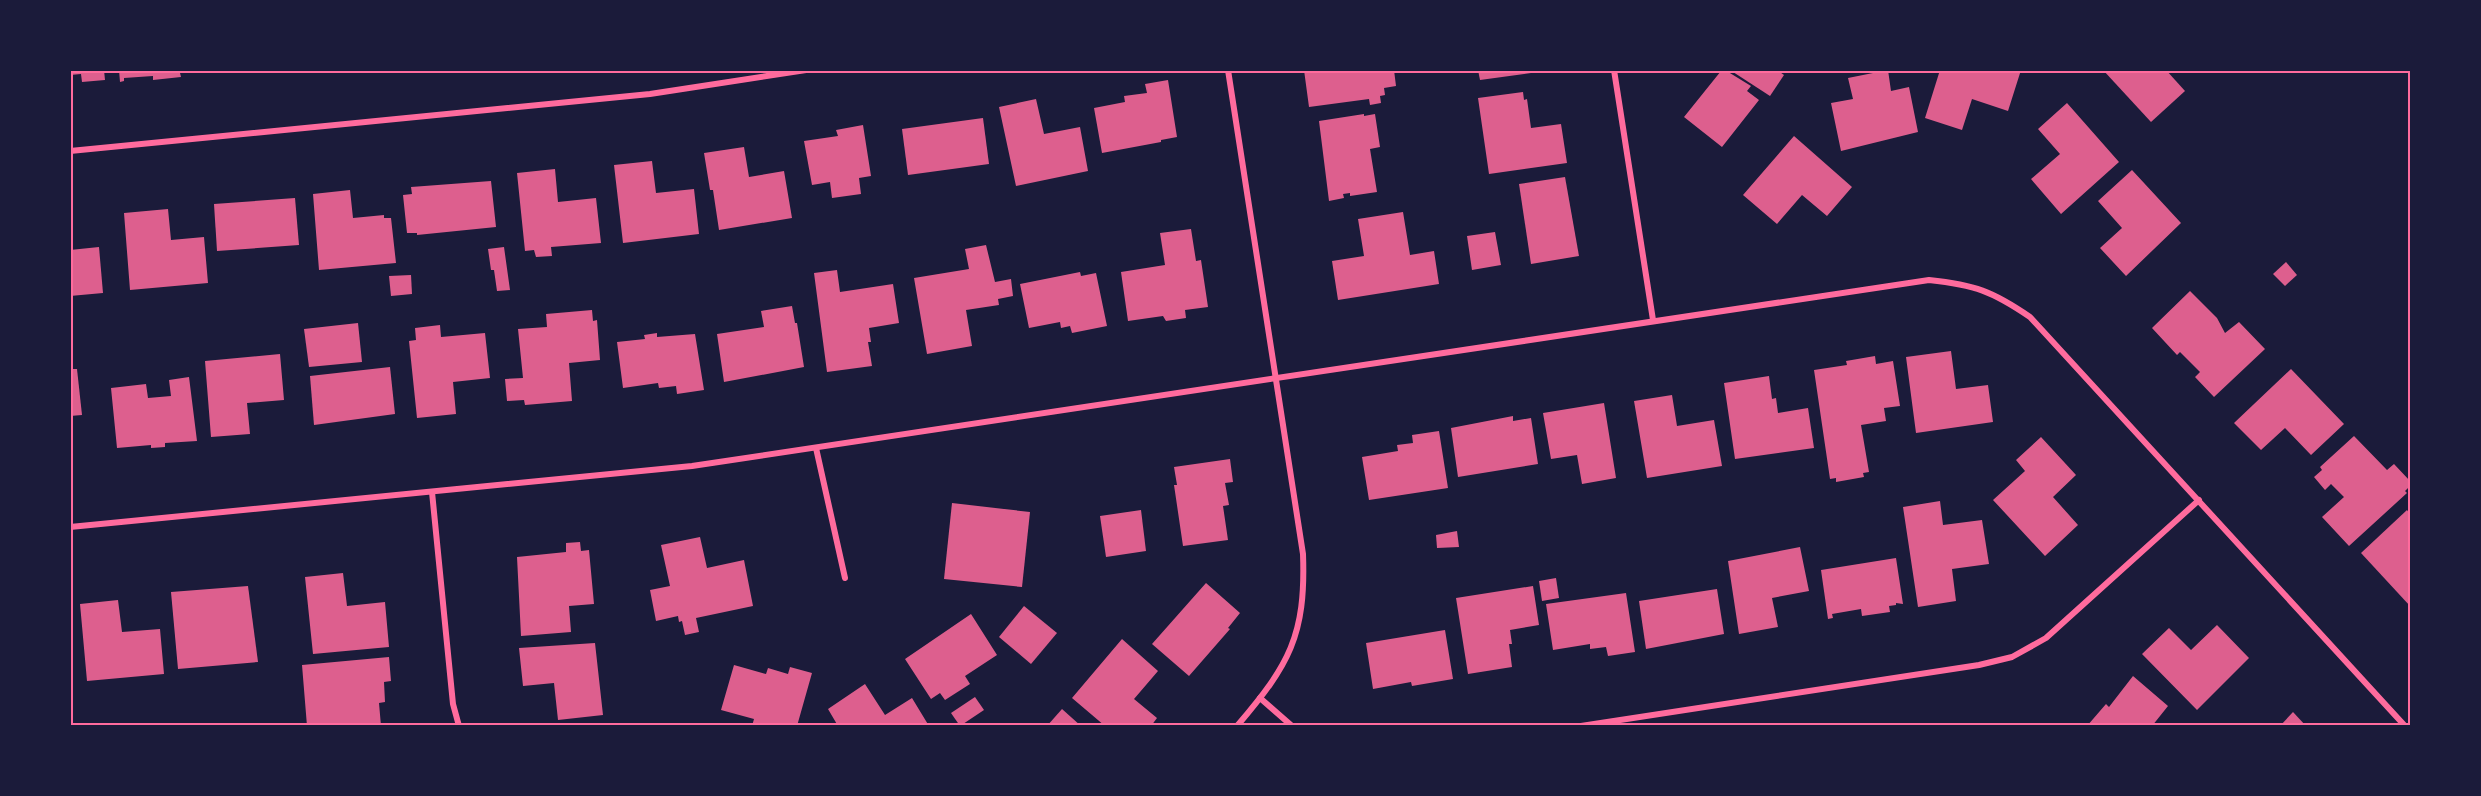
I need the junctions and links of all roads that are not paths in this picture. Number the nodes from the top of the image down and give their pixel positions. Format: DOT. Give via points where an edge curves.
graph roads {
  1 [pos="806,70"];
  2 [pos="1228,70"];
  3 [pos="1614,70"];
  4 [pos="70,151"];
  5 [pos="1653,320"];
  6 [pos="1276,378"];
  7 [pos="816,448"];
  8 [pos="432,492"];
  9 [pos="2199,500"];
  10 [pos="70,527"];
  11 [pos="845,578"];
  12 [pos="1260,698"];
  13 [pos="459,726"];
  14 [pos="1237,726"];
  15 [pos="1292,726"];
  16 [pos="1581,726"];
  17 [pos="2405,726"];
  1 -- 4 [label="street" via="650,94"];
  2 -- 6 [label="street"];
  3 -- 5 [label="street"];
  5 -- 6 [label="street"];
  5 -- 9 [label="street" via="1908,282 1965,284 2000,297 2030,316"];
  6 -- 7 [label="street"];
  6 -- 12 [label="street" via="1303,554 1305,594 1298,631 1282,669"];
  7 -- 8 [label="street" via="692,466"];
  7 -- 11 [label="street"];
  8 -- 10 [label="street"];
  8 -- 13 [label="street" via="453,704"];
  9 -- 16 [label="street" via="2046,638 2012,657"];
  9 -- 17 [label="street"];
  12 -- 14 [label="street"];
  12 -- 15 [label="street"];
}
